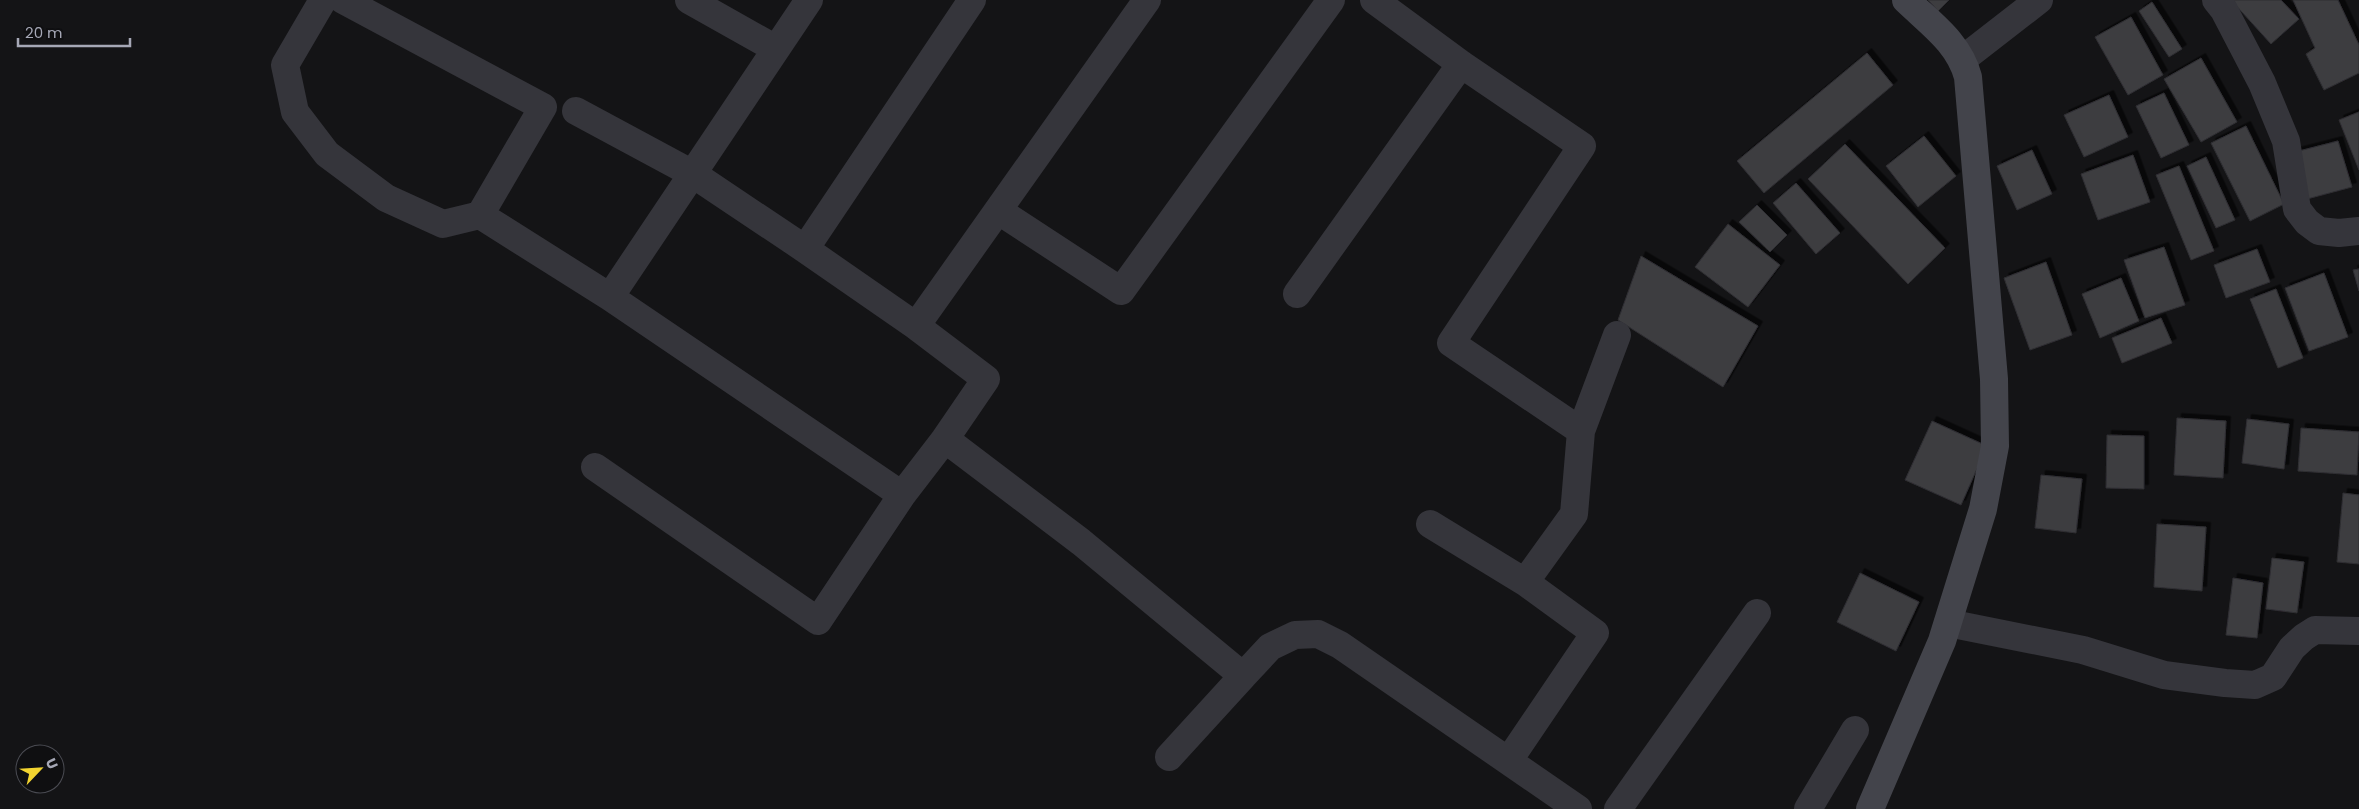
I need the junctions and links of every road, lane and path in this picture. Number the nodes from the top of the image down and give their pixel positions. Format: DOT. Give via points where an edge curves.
graph roads {
  1 [pos="323,0"];
  2 [pos="343,0"];
  3 [pos="689,0"];
  4 [pos="809,0"];
  5 [pos="972,0"];
  6 [pos="1147,0"];
  7 [pos="1331,0"];
  8 [pos="1374,0"];
  9 [pos="1906,0"];
  10 [pos="2039,0"];
  11 [pos="2216,0"];
  12 [pos="776,49"];
  13 [pos="1963,59"];
  14 [pos="1460,64"];
  15 [pos="576,111"];
  16 [pos="693,174"];
  17 [pos="999,211"];
  18 [pos="480,215"];
  19 [pos="2359,230"];
  20 [pos="805,249"];
  21 [pos="1298,294"];
  22 [pos="610,297"];
  23 [pos="916,326"];
  24 [pos="1617,335"];
  25 [pos="1581,430"];
  26 [pos="945,439"];
  27 [pos="595,467"];
  28 [pos="902,495"];
  29 [pos="1430,524"];
  30 [pos="1525,582"];
  31 [pos="1756,614"];
  32 [pos="1948,622"];
  33 [pos="2359,631"];
  34 [pos="1244,676"];
  35 [pos="1855,730"];
  36 [pos="1169,757"];
  37 [pos="1509,760"];
  38 [pos="1578,809"];
  39 [pos="1618,809"];
  40 [pos="1808,809"];
  41 [pos="1870,809"];
  1 -- 18 [label="street" via="285,64 295,112 327,154 386,198 444,224"];
  2 -- 18 [label="street" via="543,108"];
  3 -- 12 [label="street"];
  4 -- 12 [label="street"];
  5 -- 20 [label="street"];
  6 -- 17 [label="street"];
  7 -- 17 [label="street" via="1121,291"];
  8 -- 14 [label="street"];
  9 -- 13 [label="street"];
  10 -- 13 [label="street"];
  11 -- 19 [label="street" via="2262,83 2286,140 2297,209 2319,231"];
  12 -- 16 [label="street"];
  13 -- 32 [label="street" via="1968,77 1994,379 1995,446 1983,509"];
  14 -- 21 [label="street"];
  14 -- 25 [label="street" via="1582,146 1451,343"];
  15 -- 16 [label="street"];
  16 -- 20 [label="street"];
  16 -- 22 [label="street"];
  17 -- 23 [label="street"];
  18 -- 22 [label="street"];
  20 -- 23 [label="street"];
  22 -- 28 [label="street"];
  23 -- 26 [label="street" via="986,379"];
  24 -- 25 [label="street"];
  25 -- 30 [label="street" via="1574,514"];
  26 -- 28 [label="street"];
  26 -- 34 [label="street" via="1080,542"];
  27 -- 28 [label="street" via="818,621"];
  29 -- 30 [label="street"];
  30 -- 37 [label="street" via="1595,634"];
  31 -- 39 [label="street"];
  32 -- 33 [label="street" via="2083,650 2164,675 2255,685 2273,677 2292,648 2315,630"];
  32 -- 41 [label="street"];
  34 -- 36 [label="street"];
  34 -- 37 [label="street" via="1270,646 1295,635 1318,634 1340,644"];
  35 -- 40 [label="street"];
  37 -- 38 [label="street"];
}
